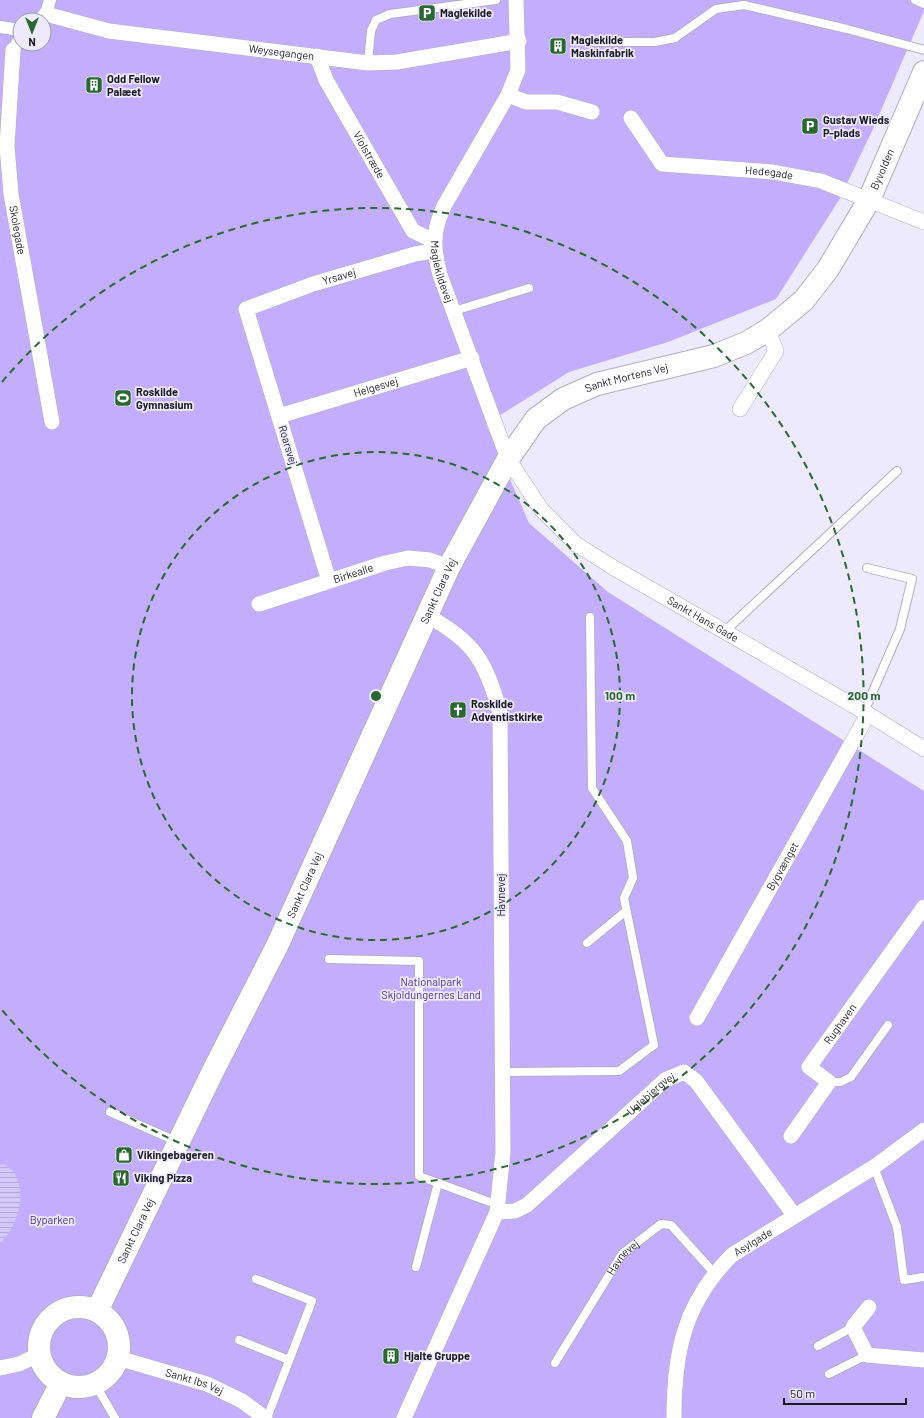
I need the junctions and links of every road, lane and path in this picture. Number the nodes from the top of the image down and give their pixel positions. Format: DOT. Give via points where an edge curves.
graph roads {
  1 [pos="496,0"];
  2 [pos="516,0"];
  3 [pos="915,0"];
  4 [pos="924,4"];
  5 [pos="45,11"];
  6 [pos="0,27"];
  7 [pos="12,29"];
  8 [pos="519,41"];
  9 [pos="593,42"];
  10 [pos="924,50"];
  11 [pos="15,52"];
  12 [pos="317,56"];
  13 [pos="368,63"];
  14 [pos="924,72"];
  15 [pos="508,95"];
  16 [pos="592,112"];
  17 [pos="631,118"];
  18 [pos="6,194"];
  19 [pos="869,200"];
  20 [pos="924,222"];
  21 [pos="434,246"];
  22 [pos="530,288"];
  23 [pos="246,309"];
  24 [pos="454,311"];
  25 [pos="768,330"];
  26 [pos="472,358"];
  27 [pos="740,409"];
  28 [pos="279,416"];
  29 [pos="52,422"];
  30 [pos="508,459"];
  31 [pos="897,471"];
  32 [pos="449,567"];
  33 [pos="866,568"];
  34 [pos="329,581"];
  35 [pos="259,604"];
  36 [pos="426,615"];
  37 [pos="590,617"];
  38 [pos="724,632"];
  39 [pos="866,713"];
  40 [pos="924,749"];
  41 [pos="924,907"];
  42 [pos="626,911"];
  43 [pos="586,943"];
  44 [pos="329,959"];
  45 [pos="697,1018"];
  46 [pos="888,1025"];
  47 [pos="503,1072"];
  48 [pos="829,1082"];
  49 [pos="110,1112"];
  50 [pos="924,1130"];
  51 [pos="791,1136"];
  52 [pos="179,1142"];
  53 [pos="874,1167"];
  54 [pos="438,1183"];
  55 [pos="498,1209"];
  56 [pos="794,1215"];
  57 [pos="416,1266"];
  58 [pos="714,1273"];
  59 [pos="924,1277"];
  60 [pos="256,1279"];
  61 [pos="869,1307"];
  62 [pos="98,1311"];
  63 [pos="853,1327"];
  64 [pos="239,1340"];
  65 [pos="818,1346"];
  66 [pos="40,1354"];
  67 [pos="867,1355"];
  68 [pos="118,1358"];
  69 [pos="289,1360"];
  70 [pos="924,1360"];
  71 [pos="555,1363"];
  72 [pos="0,1368"];
  73 [pos="829,1374"];
  74 [pos="61,1383"];
  75 [pos="95,1384"];
  76 [pos="43,1418"];
  77 [pos="115,1418"];
  78 [pos="266,1418"];
  79 [pos="404,1418"];
  80 [pos="674,1418"];
  1 -- 13 [label="lane" via="390,14 376,20 371,31"];
  2 -- 8 [label="street, Maglekildevej"];
  3 -- 4 [label="lane"];
  5 -- 12 [label="street, Weysegangen" via="109,31"];
  6 -- 7 [label="street"];
  8 -- 13 [label="street, Weysegangen" via="397,62"];
  8 -- 15 [label="street, Maglekildevej" via="518,70"];
  9 -- 10 [label="lane" via="655,42 675,38 716,8 744,5"];
  11 -- 18 [label="street, Skolegade" via="7,146"];
  12 -- 13 [label="street, Weysegangen"];
  12 -- 21 [label="street, Violstræde" via="326,80 413,230"];
  14 -- 19 [label="main road, Byvolden"];
  15 -- 16 [label="street" via="526,102 557,102"];
  15 -- 21 [label="street, Maglekildevej" via="444,206 437,223"];
  17 -- 19 [label="street, Hedegade" via="662,164 773,172 821,181"];
  18 -- 29 [label="street, Skolegade"];
  19 -- 20 [label="street, Hedegade"];
  19 -- 25 [label="main road, Sankt Mortens Vej" via="828,269 804,300"];
  21 -- 23 [label="street, Yrsavej" via="313,284"];
  21 -- 24 [label="street, Maglekildevej" via="440,275"];
  22 -- 24 [label="lane"];
  23 -- 28 [label="street, Roarsvej"];
  24 -- 26 [label="street, Maglekildevej"];
  25 -- 27 [label="street" via="776,352"];
  25 -- 30 [label="main road, Sankt Mortens Vej" via="746,343 714,356 596,384 563,399 536,419"];
  26 -- 28 [label="street, Helgesvej"];
  26 -- 30 [label="street, Maglekildevej"];
  28 -- 34 [label="street, Roarsvej"];
  30 -- 32 [label="main road, Sankt Clara Vej"];
  30 -- 38 [label="street, Sankt Hans Gade" via="541,509 576,544"];
  31 -- 38 [label="lane"];
  32 -- 34 [label="street, Birkealle" via="430,560 408,558"];
  32 -- 36 [label="main road, Sankt Clara Vej"];
  33 -- 39 [label="lane" via="912,579 900,629"];
  34 -- 35 [label="street, Birkealle"];
  36 -- 47 [label="street, Havnevej" via="462,638 478,656 491,681 500,713"];
  36 -- 52 [label="main road, Sankt Clara Vej" via="277,946"];
  37 -- 42 [label="lane" via="592,788 627,841 633,878 624,898"];
  38 -- 39 [label="street, Sankt Hans Gade"];
  39 -- 40 [label="street, Sankt Hans Gade"];
  39 -- 45 [label="street, Bygvænget"];
  41 -- 48 [label="street, Rughaven" via="809,1067"];
  42 -- 43 [label="lane"];
  42 -- 47 [label="lane" via="654,1045 619,1071"];
  44 -- 54 [label="lane" via="420,960 418,1176"];
  46 -- 48 [label="lane" via="851,1077 841,1082"];
  47 -- 55 [label="street, Havnevej" via="503,1152"];
  48 -- 51 [label="street"];
  49 -- 52 [label="lane"];
  50 -- 53 [label="street, Asylgade"];
  52 -- 62 [label="main road, Sankt Clara Vej"];
  53 -- 56 [label="street, Asylgade"];
  53 -- 59 [label="lane" via="896,1227 904,1280"];
  54 -- 55 [label="lane"];
  54 -- 57 [label="lane"];
  55 -- 56 [label="street, Uglebjergvej" via="515,1211 527,1205 665,1080 684,1072 696,1081"];
  55 -- 79 [label="street, Havnevej"];
  56 -- 58 [label="street, Asylgade" via="732,1255"];
  58 -- 71 [label="lane, Havnevej" via="671,1225 661,1224 622,1254"];
  58 -- 80 [label="street, Asylgade" via="694,1305 682,1338 674,1384"];
  60 -- 69 [label="lane" via="312,1300"];
  61 -- 63 [label="street"];
  62 -- 66 [label="main road" via="82,1306 55,1314 42,1332"];
  62 -- 68 [label="main road" via="109,1319 116,1330 120,1344"];
  63 -- 65 [label="lane"];
  63 -- 67 [label="street"];
  64 -- 69 [label="lane"];
  66 -- 72 [label="street" via="19,1364"];
  66 -- 74 [label="main road" via="51,1376"];
  67 -- 70 [label="street"];
  67 -- 73 [label="lane"];
  68 -- 75 [label="main road" via="113,1368"];
  68 -- 78 [label="street, Sankt Ibs Vej" via="207,1384 242,1400"];
  69 -- 78 [label="lane"];
  74 -- 75 [label="main road" via="84,1387"];
  74 -- 76 [label="main road"];
  75 -- 77 [label="lane"];
}
